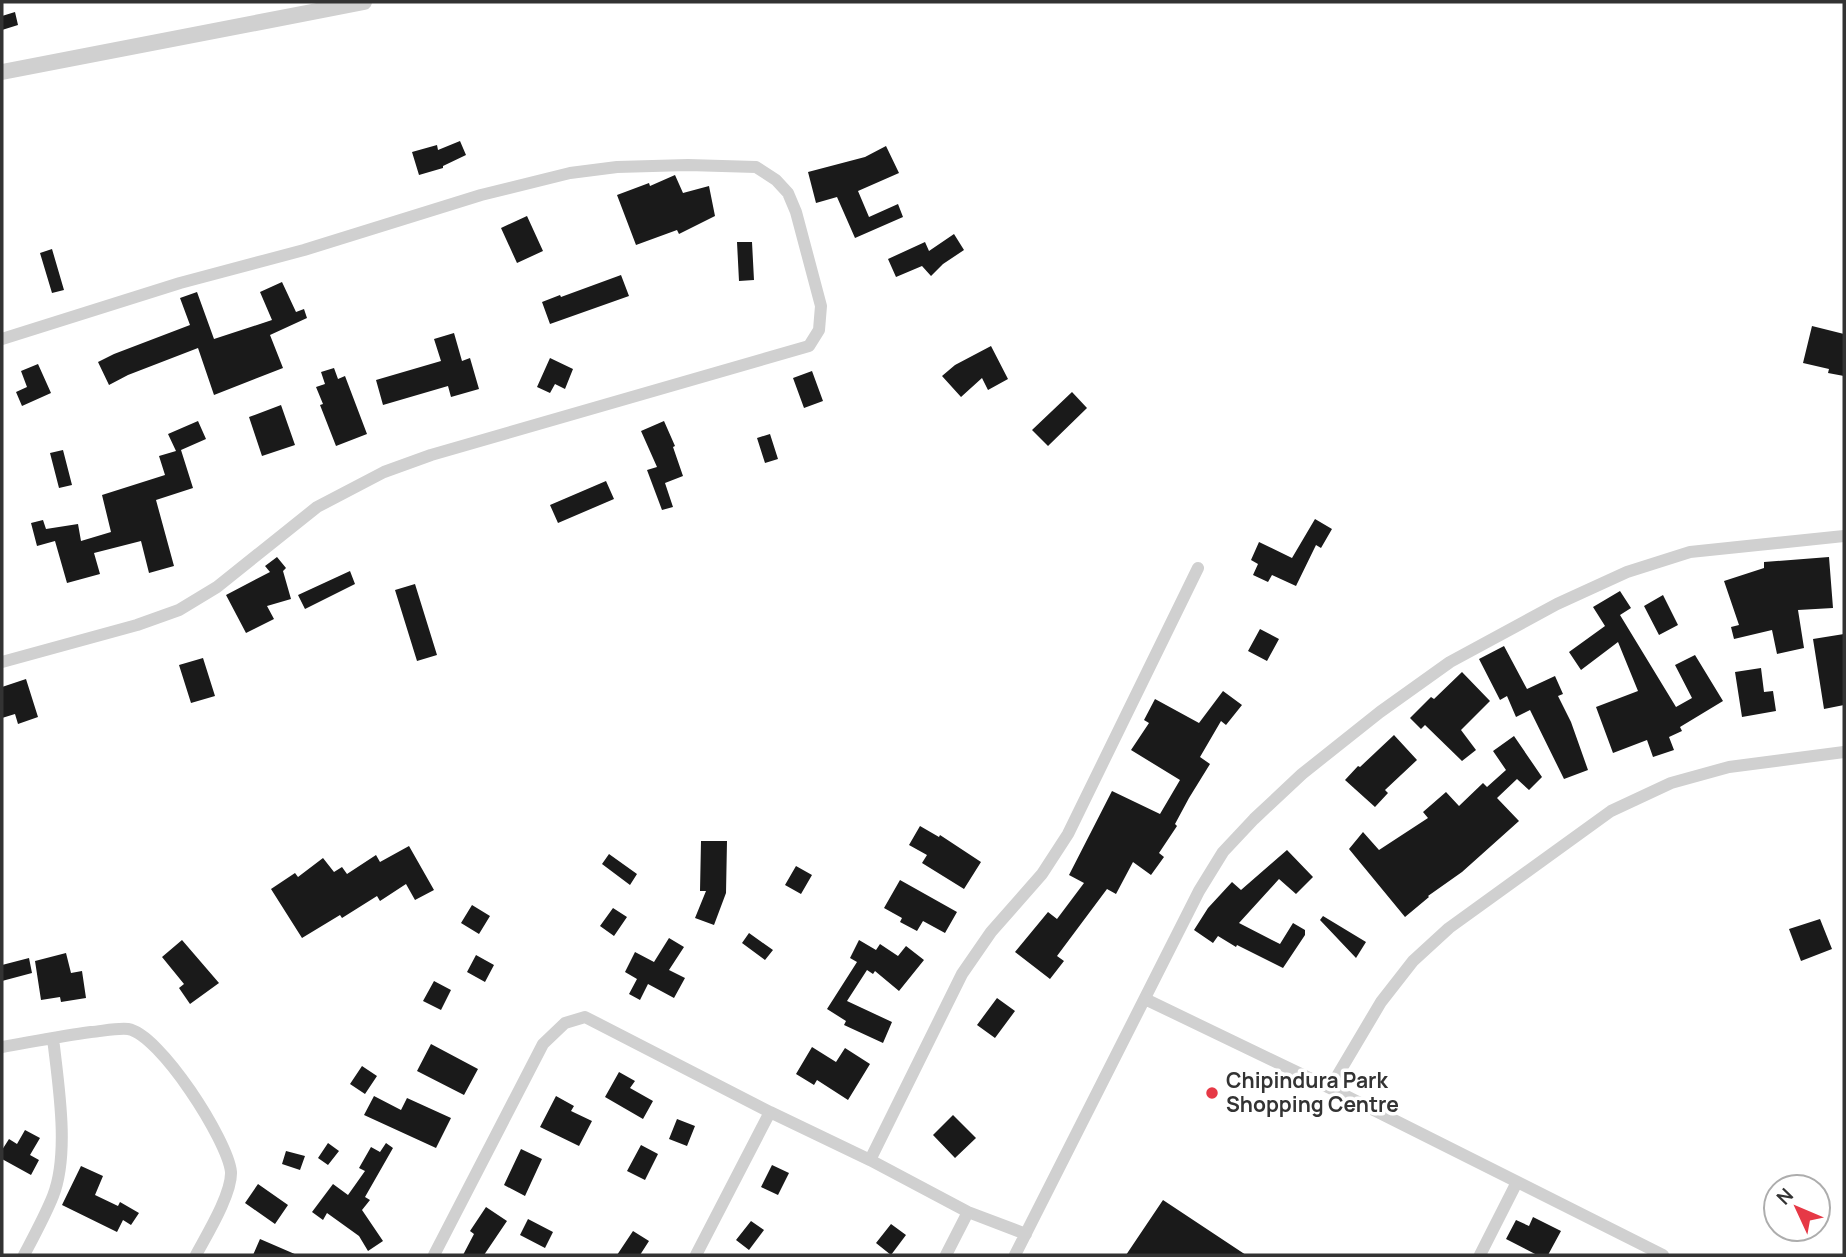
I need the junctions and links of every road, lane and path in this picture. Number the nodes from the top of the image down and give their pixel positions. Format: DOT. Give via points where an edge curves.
graph roads {
  1 [pos="364,2"];
  2 [pos="2,72"];
  3 [pos="2,339"];
  4 [pos="1844,536"];
  5 [pos="1198,568"];
  6 [pos="2,662"];
  7 [pos="1844,752"];
  8 [pos="1144,999"];
  9 [pos="53,1038"];
  10 [pos="2,1047"];
  11 [pos="1330,1088"];
  12 [pos="769,1112"];
  13 [pos="870,1160"];
  14 [pos="1517,1182"];
  15 [pos="968,1212"];
  16 [pos="1026,1234"];
  17 [pos="1647,1252"];
  18 [pos="24,1255"];
  19 [pos="196,1255"];
  20 [pos="435,1255"];
  21 [pos="696,1255"];
  22 [pos="946,1255"];
  23 [pos="1015,1255"];
  24 [pos="1480,1255"];
  25 [pos="1663,1255"];
  1 -- 2 [label="street"];
  3 -- 6 [label="street" via="481,195 570,173 617,167 756,167 776,180 796,212 821,306 819,330 808,346 384,472 317,507 217,587 179,610"];
  4 -- 8 [label="street" via="1690,552 1627,572 1450,662 1303,774 1223,852"];
  5 -- 13 [label="street" via="1068,834 962,974"];
  7 -- 11 [label="street" via="1729,767 1671,783 1611,811 1449,928 1413,961 1381,1002"];
  8 -- 11 [label="street"];
  8 -- 16 [label="street"];
  9 -- 10 [label="street"];
  9 -- 18 [label="street" via="61,1152 54,1194"];
  9 -- 19 [label="street" via="130,1029 147,1040 185,1082 223,1144 231,1174 221,1209"];
  11 -- 14 [label="street"];
  12 -- 13 [label="street"];
  12 -- 20 [label="street" via="585,1017 565,1023 543,1044"];
  12 -- 21 [label="street"];
  13 -- 15 [label="street"];
  14 -- 17 [label="street"];
  14 -- 24 [label="street"];
  15 -- 16 [label="street"];
  15 -- 22 [label="street"];
  16 -- 23 [label="street"];
  17 -- 25 [label="street"];
}
